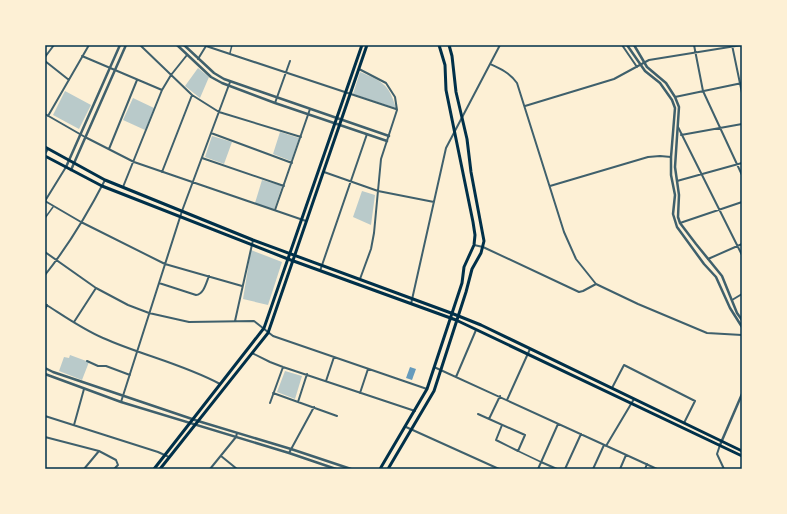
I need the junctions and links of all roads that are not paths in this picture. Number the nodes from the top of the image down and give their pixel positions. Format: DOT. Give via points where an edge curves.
graph roads {
  1 [pos="54,45"];
  2 [pos="89,45"];
  3 [pos="120,45"];
  4 [pos="126,45"];
  5 [pos="140,45"];
  6 [pos="178,45"];
  7 [pos="184,45"];
  8 [pos="206,45"];
  9 [pos="232,45"];
  10 [pos="362,45"];
  11 [pos="367,45"];
  12 [pos="438,45"];
  13 [pos="448,45"];
  14 [pos="500,45"];
  15 [pos="622,45"];
  16 [pos="627,45"];
  17 [pos="634,45"];
  18 [pos="694,45"];
  19 [pos="742,45"];
  20 [pos="732,46"];
  21 [pos="230,53"];
  22 [pos="696,53"];
  23 [pos="187,54"];
  24 [pos="82,56"];
  25 [pos="45,58"];
  26 [pos="198,59"];
  27 [pos="45,61"];
  28 [pos="290,61"];
  29 [pos="644,62"];
  30 [pos="490,64"];
  31 [pos="640,65"];
  32 [pos="637,67"];
  33 [pos="110,68"];
  34 [pos="359,69"];
  35 [pos="115,70"];
  36 [pos="286,73"];
  37 [pos="171,75"];
  38 [pos="69,80"];
  39 [pos="137,80"];
  40 [pos="230,82"];
  41 [pos="741,84"];
  42 [pos="228,86"];
  43 [pos="162,90"];
  44 [pos="704,91"];
  45 [pos="742,92"];
  46 [pos="345,93"];
  47 [pos="350,94"];
  48 [pos="192,95"];
  49 [pos="277,97"];
  50 [pos="675,97"];
  51 [pos="275,103"];
  52 [pos="525,106"];
  53 [pos="310,108"];
  54 [pos="396,110"];
  55 [pos="219,112"];
  56 [pos="308,114"];
  57 [pos="46,115"];
  58 [pos="336,117"];
  59 [pos="342,119"];
  60 [pos="462,119"];
  61 [pos="335,122"];
  62 [pos="340,124"];
  63 [pos="742,124"];
  64 [pos="677,126"];
  65 [pos="720,128"];
  66 [pos="455,130"];
  67 [pos="211,134"];
  68 [pos="367,134"];
  69 [pos="80,135"];
  70 [pos="682,135"];
  71 [pos="389,136"];
  72 [pos="85,137"];
  73 [pos="300,137"];
  74 [pos="387,141"];
  75 [pos="46,148"];
  76 [pos="109,149"];
  77 [pos="45,155"];
  78 [pos="671,157"];
  79 [pos="202,158"];
  80 [pos="69,161"];
  81 [pos="134,162"];
  82 [pos="292,162"];
  83 [pos="742,163"];
  84 [pos="73,164"];
  85 [pos="737,165"];
  86 [pos="66,168"];
  87 [pos="71,170"];
  88 [pos="162,172"];
  89 [pos="323,172"];
  90 [pos="701,174"];
  91 [pos="742,175"];
  92 [pos="105,180"];
  93 [pos="677,181"];
  94 [pos="193,182"];
  95 [pos="350,182"];
  96 [pos="102,186"];
  97 [pos="284,186"];
  98 [pos="550,186"];
  99 [pos="123,187"];
  100 [pos="378,191"];
  101 [pos="45,201"];
  102 [pos="434,202"];
  103 [pos="742,202"];
  104 [pos="53,207"];
  105 [pos="275,210"];
  106 [pos="719,210"];
  107 [pos="182,211"];
  108 [pos="180,216"];
  109 [pos="45,218"];
  110 [pos="301,219"];
  111 [pos="306,221"];
  112 [pos="81,222"];
  113 [pos="680,223"];
  114 [pos="253,240"];
  115 [pos="251,244"];
  116 [pos="742,244"];
  117 [pos="474,246"];
  118 [pos="738,246"];
  119 [pos="483,247"];
  120 [pos="45,252"];
  121 [pos="290,253"];
  122 [pos="294,255"];
  123 [pos="742,255"];
  124 [pos="288,259"];
  125 [pos="708,259"];
  126 [pos="56,261"];
  127 [pos="292,261"];
  128 [pos="165,264"];
  129 [pos="322,265"];
  130 [pos="320,271"];
  131 [pos="45,275"];
  132 [pos="209,276"];
  133 [pos="361,280"];
  134 [pos="159,283"];
  135 [pos="596,284"];
  136 [pos="242,286"];
  137 [pos="361,286"];
  138 [pos="96,288"];
  139 [pos="742,294"];
  140 [pos="413,298"];
  141 [pos="732,300"];
  142 [pos="46,304"];
  143 [pos="411,304"];
  144 [pos="45,310"];
  145 [pos="451,312"];
  146 [pos="150,313"];
  147 [pos="458,316"];
  148 [pos="451,318"];
  149 [pos="456,320"];
  150 [pos="742,320"];
  151 [pos="235,321"];
  152 [pos="74,322"];
  153 [pos="742,327"];
  154 [pos="264,328"];
  155 [pos="476,329"];
  156 [pos="268,333"];
  157 [pos="742,335"];
  158 [pos="530,349"];
  159 [pos="137,351"];
  160 [pos="252,353"];
  161 [pos="528,355"];
  162 [pos="334,357"];
  163 [pos="87,361"];
  164 [pos="283,367"];
  165 [pos="434,367"];
  166 [pos="45,368"];
  167 [pos="368,369"];
  168 [pos="441,370"];
  169 [pos="45,374"];
  170 [pos="228,374"];
  171 [pos="307,374"];
  172 [pos="130,375"];
  173 [pos="232,377"];
  174 [pos="456,377"];
  175 [pos="326,381"];
  176 [pos="220,384"];
  177 [pos="612,388"];
  178 [pos="84,389"];
  179 [pos="427,389"];
  180 [pos="273,393"];
  181 [pos="360,393"];
  182 [pos="742,394"];
  183 [pos="123,396"];
  184 [pos="500,396"];
  185 [pos="634,399"];
  186 [pos="507,400"];
  187 [pos="121,402"];
  188 [pos="298,402"];
  189 [pos="270,403"];
  190 [pos="631,403"];
  191 [pos="314,407"];
  192 [pos="415,410"];
  193 [pos="478,414"];
  194 [pos="45,416"];
  195 [pos="337,416"];
  196 [pos="192,419"];
  197 [pos="489,419"];
  198 [pos="198,421"];
  199 [pos="189,423"];
  200 [pos="684,423"];
  201 [pos="195,424"];
  202 [pos="558,424"];
  203 [pos="74,425"];
  204 [pos="502,425"];
  205 [pos="406,427"];
  206 [pos="682,427"];
  207 [pos="412,429"];
  208 [pos="237,433"];
  209 [pos="581,434"];
  210 [pos="246,435"];
  211 [pos="45,437"];
  212 [pos="236,437"];
  213 [pos="245,440"];
  214 [pos="721,444"];
  215 [pos="605,446"];
  216 [pos="291,449"];
  217 [pos="99,451"];
  218 [pos="518,451"];
  219 [pos="742,451"];
  220 [pos="289,453"];
  221 [pos="165,455"];
  222 [pos="626,455"];
  223 [pos="221,456"];
  224 [pos="742,456"];
  225 [pos="169,457"];
  226 [pos="541,462"];
  227 [pos="647,464"];
  228 [pos="345,468"];
  229 [pos="84,469"];
  230 [pos="114,469"];
  231 [pos="154,469"];
  232 [pos="160,469"];
  233 [pos="210,469"];
  234 [pos="237,469"];
  235 [pos="336,469"];
  236 [pos="350,469"];
  237 [pos="380,469"];
  238 [pos="388,469"];
  239 [pos="499,469"];
  240 [pos="538,469"];
  241 [pos="557,469"];
  242 [pos="565,469"];
  243 [pos="593,469"];
  244 [pos="620,469"];
  245 [pos="645,469"];
  246 [pos="657,469"];
  247 [pos="724,469"];
  1 -- 25 [label="street"];
  2 -- 24 [label="street"];
  3 -- 33 [label="street"];
  4 -- 35 [label="street"];
  5 -- 37 [label="street"];
  6 -- 23 [label="street"];
  7 -- 26 [label="street"];
  8 -- 21 [label="street"];
  8 -- 26 [label="street"];
  9 -- 21 [label="street"];
  10 -- 46 [label="main road"];
  11 -- 34 [label="main road"];
  12 -- 66 [label="main road"];
  13 -- 60 [label="main road"];
  14 -- 30 [label="street"];
  15 -- 32 [label="street"];
  16 -- 31 [label="street"];
  17 -- 29 [label="street"];
  18 -- 22 [label="street"];
  19 -- 20 [label="street"];
  20 -- 22 [label="street"];
  20 -- 41 [label="street"];
  21 -- 36 [label="street"];
  22 -- 29 [label="street"];
  22 -- 44 [label="street"];
  23 -- 37 [label="street"];
  23 -- 42 [label="street" via="211,77"];
  24 -- 33 [label="street"];
  24 -- 38 [label="street"];
  26 -- 40 [label="street" via="214,73"];
  27 -- 38 [label="street"];
  28 -- 36 [label="street"];
  29 -- 31 [label="street"];
  29 -- 50 [label="street" via="666,83"];
  30 -- 52 [label="street" via="512,76"];
  30 -- 60 [label="street"];
  31 -- 32 [label="street"];
  31 -- 78 [label="street" via="660,83 675,108"];
  32 -- 52 [label="street" via="614,79"];
  33 -- 35 [label="street"];
  33 -- 69 [label="street"];
  34 -- 47 [label="main road"];
  34 -- 54 [label="street" via="386,83 395,97"];
  35 -- 39 [label="street"];
  35 -- 72 [label="street"];
  36 -- 46 [label="street"];
  36 -- 49 [label="street"];
  37 -- 43 [label="street"];
  37 -- 48 [label="street"];
  38 -- 57 [label="street"];
  39 -- 43 [label="street"];
  39 -- 76 [label="street"];
  40 -- 42 [label="street"];
  40 -- 49 [label="street"];
  41 -- 44 [label="street"];
  41 -- 45 [label="street"];
  42 -- 51 [label="street"];
  42 -- 55 [label="street"];
  43 -- 81 [label="street"];
  44 -- 50 [label="street"];
  44 -- 65 [label="street"];
  46 -- 47 [label="street"];
  46 -- 58 [label="main road"];
  47 -- 54 [label="street"];
  47 -- 59 [label="main road"];
  48 -- 55 [label="street"];
  48 -- 88 [label="street"];
  49 -- 51 [label="street"];
  49 -- 53 [label="street"];
  50 -- 64 [label="street" via="679,107"];
  51 -- 56 [label="street"];
  52 -- 98 [label="street"];
  53 -- 56 [label="street"];
  53 -- 58 [label="street"];
  54 -- 71 [label="street"];
  55 -- 67 [label="street"];
  55 -- 73 [label="street"];
  56 -- 61 [label="street"];
  56 -- 73 [label="street"];
  57 -- 69 [label="street"];
  58 -- 59 [label="street"];
  58 -- 61 [label="main road"];
  59 -- 62 [label="main road"];
  59 -- 71 [label="street"];
  60 -- 66 [label="street"];
  60 -- 119 [label="main road" via="483,233"];
  61 -- 62 [label="street"];
  61 -- 110 [label="main road"];
  62 -- 68 [label="street"];
  62 -- 89 [label="main road"];
  63 -- 65 [label="street"];
  64 -- 70 [label="street"];
  64 -- 93 [label="street"];
  65 -- 70 [label="street"];
  65 -- 85 [label="street"];
  66 -- 102 [label="street" via="446,148"];
  66 -- 117 [label="main road" via="473,222"];
  67 -- 79 [label="street"];
  67 -- 82 [label="street"];
  68 -- 74 [label="street"];
  68 -- 95 [label="street"];
  69 -- 72 [label="street"];
  69 -- 80 [label="street"];
  70 -- 90 [label="street"];
  71 -- 74 [label="street"];
  72 -- 76 [label="street"];
  72 -- 84 [label="street"];
  73 -- 82 [label="street"];
  74 -- 100 [label="street" via="381,159"];
  75 -- 77 [label="street"];
  75 -- 80 [label="main road"];
  76 -- 81 [label="street"];
  77 -- 86 [label="main road"];
  78 -- 98 [label="street" via="648,157"];
  78 -- 153 [label="street" via="675,195 674,222 716,277"];
  79 -- 94 [label="street"];
  79 -- 97 [label="street"];
  80 -- 84 [label="main road"];
  80 -- 86 [label="street"];
  81 -- 88 [label="street"];
  81 -- 99 [label="street"];
  82 -- 97 [label="street"];
  83 -- 85 [label="street"];
  84 -- 87 [label="street"];
  84 -- 92 [label="main road"];
  85 -- 90 [label="street"];
  85 -- 91 [label="street"];
  86 -- 87 [label="main road"];
  86 -- 101 [label="street"];
  87 -- 96 [label="main road"];
  88 -- 94 [label="street"];
  89 -- 95 [label="street"];
  89 -- 111 [label="main road"];
  90 -- 93 [label="street"];
  90 -- 106 [label="street"];
  92 -- 96 [label="street"];
  92 -- 99 [label="main road"];
  93 -- 113 [label="street"];
  94 -- 105 [label="street"];
  94 -- 107 [label="street"];
  95 -- 100 [label="street"];
  95 -- 129 [label="street"];
  96 -- 108 [label="main road"];
  96 -- 112 [label="street"];
  97 -- 105 [label="street"];
  98 -- 135 [label="street" via="564,232 576,259"];
  99 -- 107 [label="main road"];
  100 -- 102 [label="street"];
  100 -- 133 [label="street" via="371,249"];
  101 -- 104 [label="street"];
  102 -- 140 [label="street"];
  103 -- 106 [label="street"];
  104 -- 109 [label="street"];
  104 -- 112 [label="street"];
  105 -- 110 [label="street"];
  106 -- 113 [label="street"];
  106 -- 118 [label="street"];
  107 -- 108 [label="street"];
  107 -- 114 [label="main road"];
  108 -- 115 [label="main road"];
  108 -- 128 [label="street"];
  110 -- 111 [label="street"];
  110 -- 121 [label="main road"];
  111 -- 122 [label="main road"];
  112 -- 126 [label="street"];
  112 -- 128 [label="street"];
  113 -- 125 [label="street"];
  114 -- 115 [label="street"];
  114 -- 121 [label="main road"];
  115 -- 124 [label="main road"];
  115 -- 136 [label="street"];
  116 -- 118 [label="street"];
  117 -- 119 [label="street"];
  117 -- 145 [label="main road" via="464,267 462,283"];
  118 -- 123 [label="street"];
  118 -- 125 [label="street"];
  119 -- 135 [label="street" via="579,292"];
  119 -- 147 [label="main road" via="472,269"];
  120 -- 126 [label="street"];
  121 -- 122 [label="main road"];
  121 -- 124 [label="main road"];
  122 -- 127 [label="main road"];
  122 -- 129 [label="main road"];
  124 -- 127 [label="main road"];
  124 -- 154 [label="main road"];
  125 -- 141 [label="street" via="722,276"];
  126 -- 131 [label="street"];
  126 -- 138 [label="street"];
  127 -- 130 [label="main road"];
  127 -- 156 [label="main road"];
  128 -- 132 [label="street"];
  128 -- 134 [label="street"];
  129 -- 130 [label="street"];
  129 -- 133 [label="main road"];
  130 -- 137 [label="main road"];
  132 -- 134 [label="street" via="200,295"];
  132 -- 136 [label="street"];
  133 -- 137 [label="main road"];
  133 -- 140 [label="main road"];
  134 -- 146 [label="street"];
  135 -- 157 [label="street" via="707,333"];
  136 -- 151 [label="street"];
  137 -- 143 [label="main road"];
  138 -- 146 [label="street"];
  138 -- 152 [label="street"];
  139 -- 141 [label="street"];
  140 -- 143 [label="street"];
  140 -- 145 [label="main road"];
  141 -- 150 [label="street"];
  142 -- 144 [label="street"];
  142 -- 152 [label="street"];
  143 -- 148 [label="main road"];
  145 -- 147 [label="main road"];
  145 -- 148 [label="main road"];
  146 -- 151 [label="street" via="189,322"];
  146 -- 159 [label="street"];
  147 -- 149 [label="main road"];
  147 -- 158 [label="main road"];
  148 -- 149 [label="main road"];
  148 -- 165 [label="main road"];
  149 -- 155 [label="main road"];
  149 -- 168 [label="main road"];
  151 -- 154 [label="street" via="254,321"];
  152 -- 159 [label="street" via="103,338"];
  154 -- 156 [label="street"];
  154 -- 170 [label="main road"];
  155 -- 161 [label="main road"];
  155 -- 174 [label="street"];
  156 -- 160 [label="main road"];
  156 -- 162 [label="street"];
  158 -- 161 [label="street"];
  158 -- 177 [label="main road"];
  159 -- 172 [label="street"];
  159 -- 176 [label="street" via="202,374"];
  160 -- 164 [label="street"];
  160 -- 173 [label="main road"];
  161 -- 186 [label="street"];
  161 -- 190 [label="main road"];
  162 -- 167 [label="street"];
  162 -- 175 [label="street"];
  163 -- 172 [label="street"];
  164 -- 171 [label="street"];
  164 -- 180 [label="street"];
  165 -- 168 [label="street"];
  165 -- 179 [label="main road"];
  166 -- 183 [label="street"];
  167 -- 179 [label="street"];
  167 -- 181 [label="street"];
  168 -- 174 [label="street"];
  168 -- 207 [label="main road" via="432,396"];
  169 -- 178 [label="street"];
  170 -- 173 [label="main road"];
  170 -- 176 [label="main road"];
  171 -- 175 [label="street"];
  171 -- 188 [label="street"];
  172 -- 183 [label="street"];
  173 -- 198 [label="main road"];
  174 -- 184 [label="street"];
  175 -- 181 [label="street"];
  176 -- 196 [label="main road"];
  177 -- 185 [label="main road"];
  177 -- 200 [label="street" via="624,364 695,401"];
  178 -- 187 [label="street"];
  178 -- 203 [label="street"];
  179 -- 192 [label="main road"];
  180 -- 188 [label="street"];
  180 -- 189 [label="street"];
  181 -- 192 [label="street"];
  182 -- 214 [label="street"];
  183 -- 187 [label="street"];
  183 -- 196 [label="street"];
  184 -- 186 [label="street"];
  184 -- 197 [label="street"];
  185 -- 190 [label="street"];
  185 -- 200 [label="main road"];
  186 -- 202 [label="street"];
  187 -- 199 [label="street"];
  188 -- 191 [label="street"];
  190 -- 206 [label="main road"];
  190 -- 215 [label="street"];
  191 -- 195 [label="street"];
  191 -- 216 [label="street"];
  192 -- 205 [label="main road"];
  193 -- 197 [label="street"];
  194 -- 203 [label="street"];
  196 -- 198 [label="street"];
  196 -- 199 [label="main road"];
  197 -- 204 [label="street"];
  198 -- 201 [label="main road"];
  198 -- 208 [label="street"];
  199 -- 201 [label="street"];
  199 -- 221 [label="main road"];
  200 -- 206 [label="street"];
  200 -- 214 [label="main road"];
  201 -- 212 [label="street"];
  201 -- 225 [label="main road"];
  202 -- 209 [label="street"];
  202 -- 226 [label="street"];
  203 -- 221 [label="street"];
  204 -- 218 [label="street" via="496,440"];
  204 -- 218 [label="street" via="525,434"];
  205 -- 207 [label="street"];
  205 -- 237 [label="main road"];
  206 -- 214 [label="main road"];
  207 -- 238 [label="main road"];
  207 -- 239 [label="street"];
  208 -- 210 [label="street"];
  208 -- 212 [label="street"];
  209 -- 215 [label="street"];
  209 -- 242 [label="street"];
  210 -- 213 [label="street"];
  210 -- 216 [label="street"];
  211 -- 217 [label="street"];
  212 -- 213 [label="street"];
  212 -- 223 [label="street"];
  213 -- 220 [label="street"];
  214 -- 219 [label="main road"];
  214 -- 224 [label="main road"];
  214 -- 247 [label="street" via="717,454"];
  215 -- 222 [label="street"];
  215 -- 243 [label="street"];
  216 -- 220 [label="street"];
  216 -- 228 [label="street"];
  217 -- 229 [label="street"];
  217 -- 230 [label="street" via="118,462"];
  218 -- 226 [label="street"];
  220 -- 235 [label="street"];
  221 -- 225 [label="street"];
  221 -- 231 [label="main road"];
  222 -- 227 [label="street"];
  222 -- 244 [label="street"];
  223 -- 233 [label="street"];
  223 -- 234 [label="street"];
  225 -- 232 [label="main road"];
  226 -- 240 [label="street"];
  226 -- 241 [label="street"];
  227 -- 245 [label="street"];
  227 -- 246 [label="street"];
  228 -- 236 [label="street"];
}
